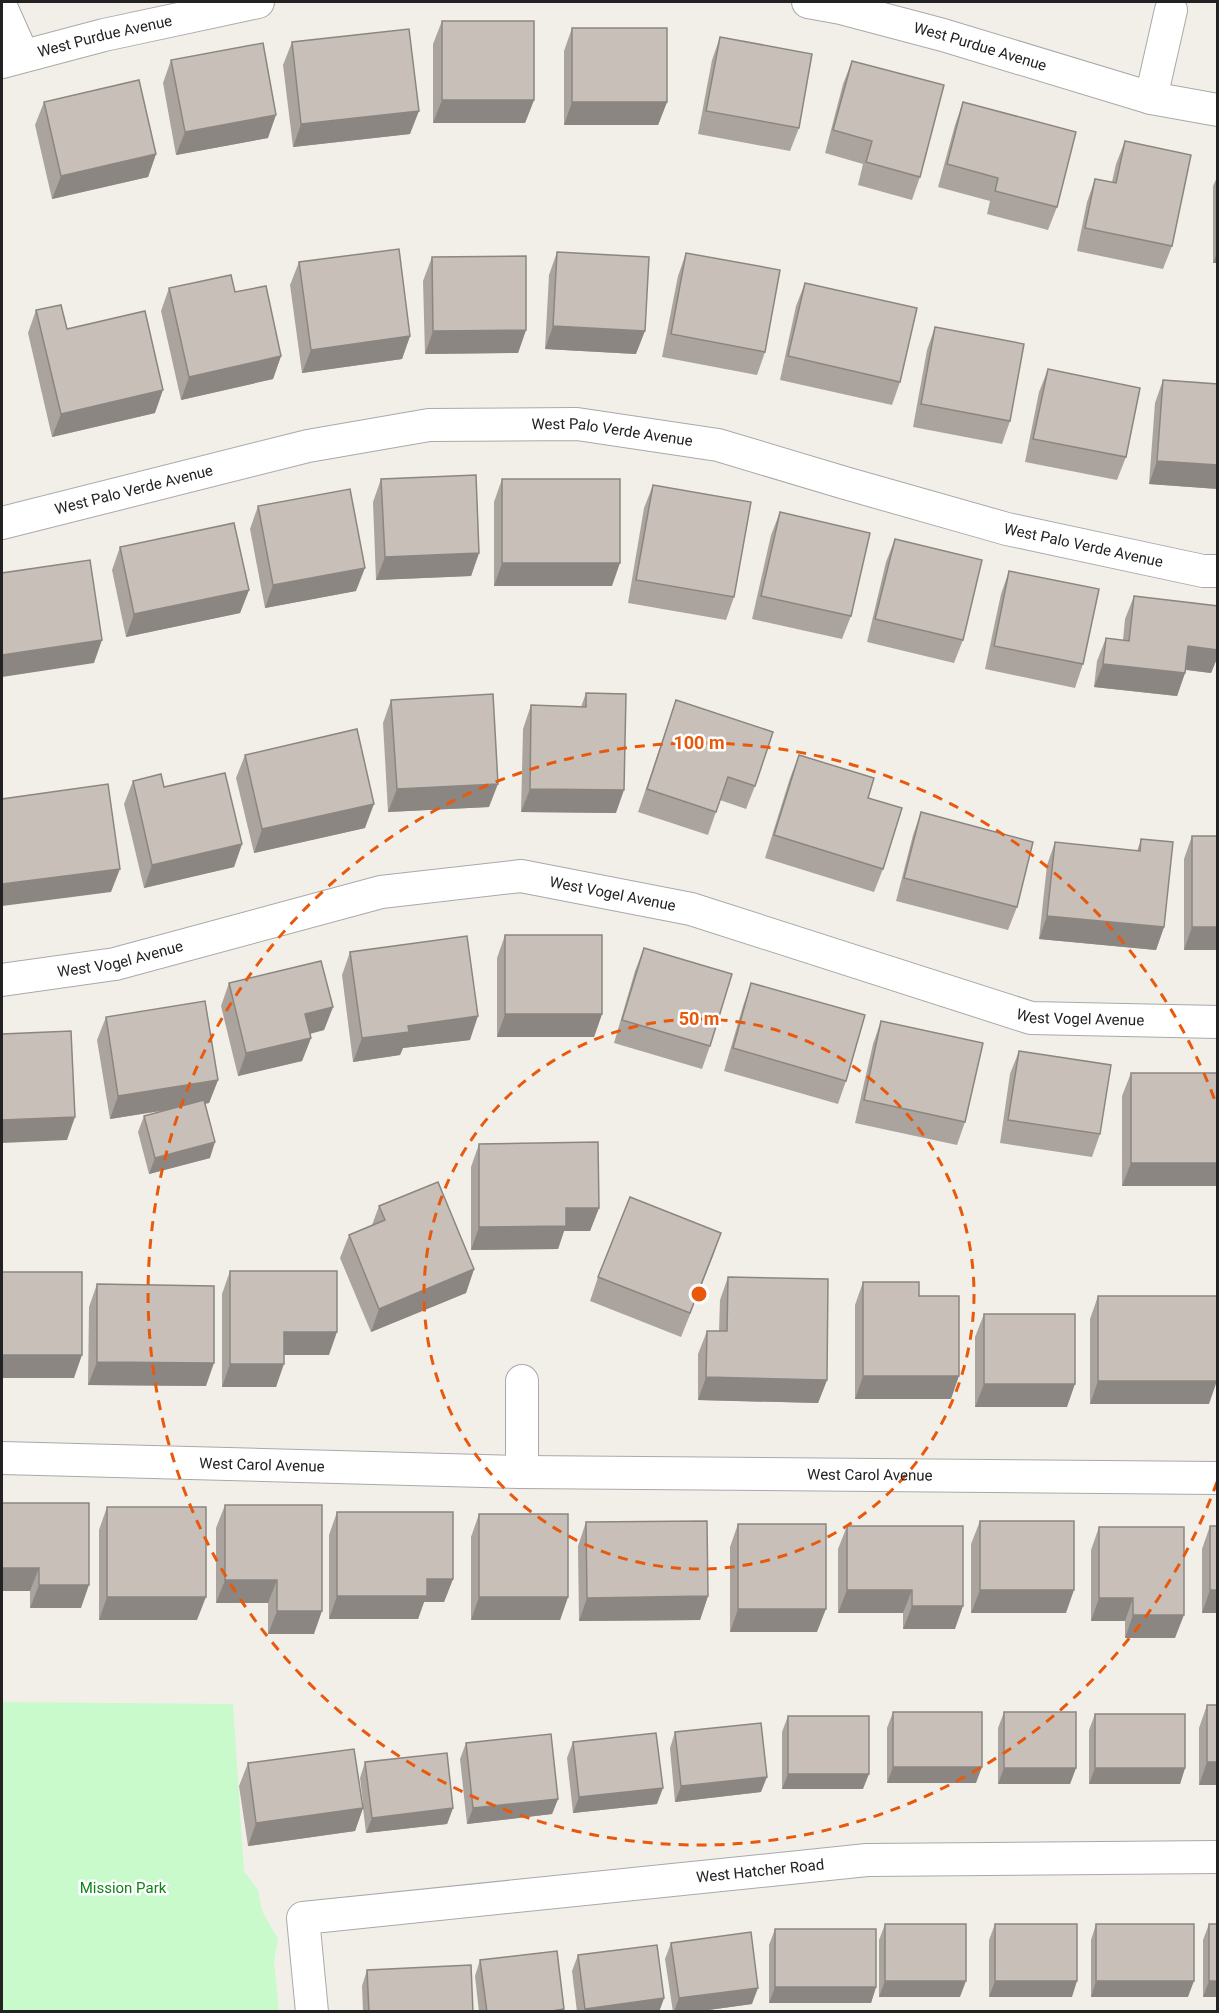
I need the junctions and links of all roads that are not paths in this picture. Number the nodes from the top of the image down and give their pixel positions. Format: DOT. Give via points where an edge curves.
graph roads {
  1 [pos="258,2"];
  2 [pos="807,2"];
  3 [pos="2,9"];
  4 [pos="1171,10"];
  5 [pos="12,59"];
  6 [pos="1151,98"];
  7 [pos="1218,110"];
  8 [pos="2,523"];
  9 [pos="1218,571"];
  10 [pos="2,980"];
  11 [pos="1218,1022"];
  12 [pos="522,1381"];
  13 [pos="2,1458"];
  14 [pos="522,1472"];
  15 [pos="1218,1478"];
  16 [pos="1218,1857"];
  17 [pos="312,2012"];
  1 -- 5 [label="street, West Purdue Avenue"];
  2 -- 6 [label="street, West Purdue Avenue" via="943,36"];
  3 -- 5 [label="street, West Purdue Avenue"];
  4 -- 6 [label="street"];
  6 -- 7 [label="street, West Purdue Avenue"];
  8 -- 9 [label="street, West Palo Verde Avenue" via="308,446 429,425 577,424 718,445 1007,529"];
  10 -- 11 [label="street, West Vogel Avenue" via="115,964 381,892 521,876 691,909 1031,1018"];
  12 -- 14 [label="street"];
  13 -- 14 [label="street, West Carol Avenue"];
  14 -- 15 [label="street, West Carol Avenue"];
  16 -- 17 [label="street, West Hatcher Road" via="867,1860 303,1918"];
}
